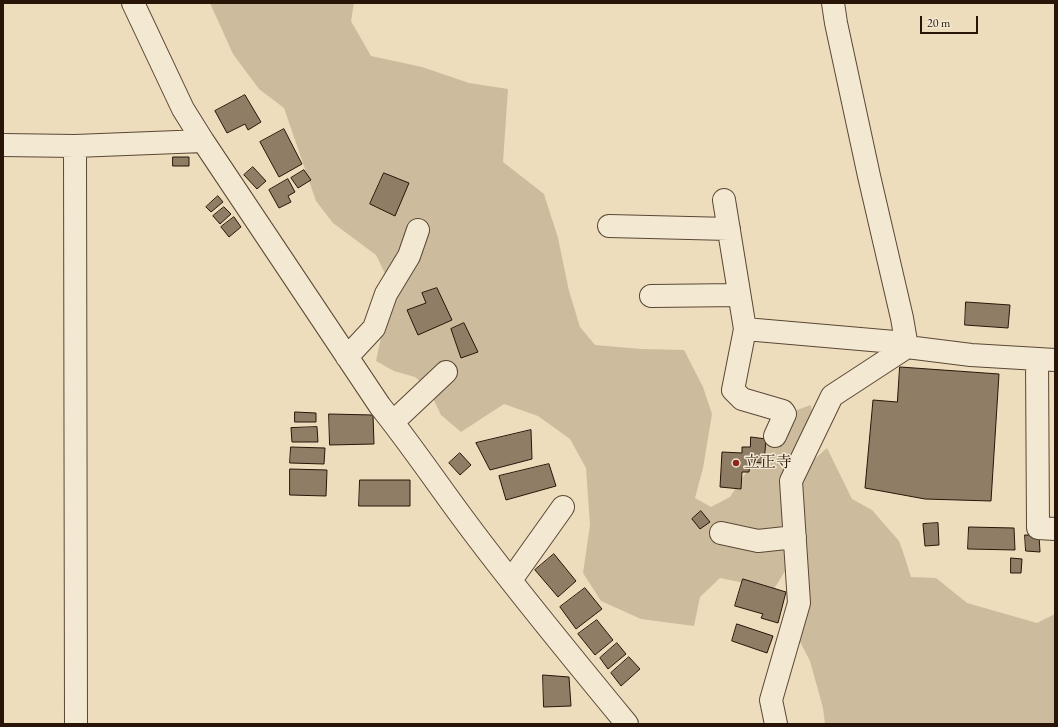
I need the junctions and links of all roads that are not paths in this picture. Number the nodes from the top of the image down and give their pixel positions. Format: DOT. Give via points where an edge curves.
graph roads {
  1 [pos="134,3"];
  2 [pos="833,3"];
  3 [pos="203,141"];
  4 [pos="3,145"];
  5 [pos="75,146"];
  6 [pos="724,200"];
  7 [pos="609,226"];
  8 [pos="729,229"];
  9 [pos="418,230"];
  10 [pos="739,295"];
  11 [pos="651,296"];
  12 [pos="745,329"];
  13 [pos="906,345"];
  14 [pos="347,357"];
  15 [pos="1046,360"];
  16 [pos="446,372"];
  17 [pos="393,422"];
  18 [pos="775,436"];
  19 [pos="563,507"];
  20 [pos="1055,529"];
  21 [pos="721,533"];
  22 [pos="795,537"];
  23 [pos="511,580"];
  24 [pos="76,723"];
  25 [pos="627,724"];
  26 [pos="776,724"];
  1 -- 3 [label="street" via="183,109"];
  2 -- 13 [label="street"];
  3 -- 5 [label="street"];
  3 -- 14 [label="street"];
  4 -- 5 [label="street"];
  5 -- 24 [label="street"];
  6 -- 8 [label="street"];
  7 -- 8 [label="street"];
  8 -- 10 [label="street"];
  9 -- 14 [label="street" via="409,256 386,294 374,328"];
  10 -- 11 [label="street"];
  10 -- 12 [label="street"];
  12 -- 13 [label="street"];
  12 -- 18 [label="street" via="733,390 742,400 783,411 785,414"];
  13 -- 15 [label="street" via="971,355"];
  13 -- 22 [label="street" via="832,396 791,481"];
  14 -- 17 [label="street"];
  15 -- 20 [label="street" via="1038,528"];
  16 -- 17 [label="street"];
  17 -- 23 [label="street"];
  19 -- 23 [label="street"];
  21 -- 22 [label="street" via="758,541"];
  22 -- 26 [label="street" via="799,603 771,700"];
  23 -- 25 [label="street"];
}
